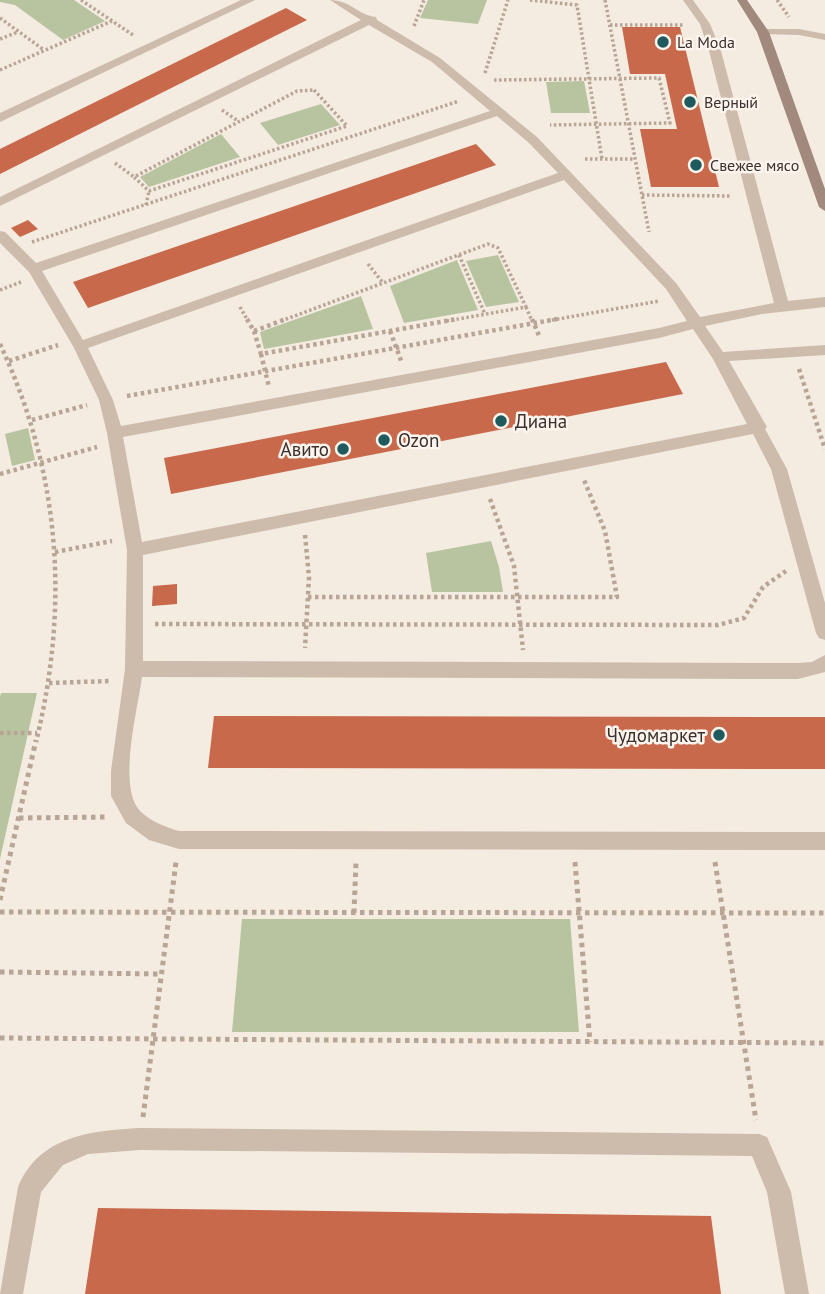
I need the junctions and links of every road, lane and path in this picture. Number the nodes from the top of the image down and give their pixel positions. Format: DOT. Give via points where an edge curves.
graph roads {
  1 [pos="81,0"];
  2 [pos="250,0"];
  3 [pos="335,0"];
  4 [pos="424,0"];
  5 [pos="509,0"];
  6 [pos="530,0"];
  7 [pos="605,0"];
  8 [pos="688,0"];
  9 [pos="741,0"];
  10 [pos="0,18"];
  11 [pos="372,19"];
  12 [pos="112,21"];
  13 [pos="610,25"];
  14 [pos="688,25"];
  15 [pos="414,26"];
  16 [pos="18,31"];
  17 [pos="763,32"];
  18 [pos="825,37"];
  19 [pos="0,39"];
  20 [pos="151,47"];
  21 [pos="45,51"];
  22 [pos="0,71"];
  23 [pos="485,73"];
  24 [pos="589,79"];
  25 [pos="620,79"];
  26 [pos="494,80"];
  27 [pos="480,94"];
  28 [pos="501,111"];
  29 [pos="0,118"];
  30 [pos="596,124"];
  31 [pos="629,124"];
  32 [pos="550,125"];
  33 [pos="585,159"];
  34 [pos="602,159"];
  35 [pos="635,159"];
  36 [pos="568,174"];
  37 [pos="149,191"];
  38 [pos="642,195"];
  39 [pos="733,196"];
  40 [pos="0,202"];
  41 [pos="146,205"];
  42 [pos="825,207"];
  43 [pos="649,232"];
  44 [pos="0,235"];
  45 [pos="13,248"];
  46 [pos="459,255"];
  47 [pos="34,269"];
  48 [pos="232,292"];
  49 [pos="678,297"];
  50 [pos="825,302"];
  51 [pos="782,306"];
  52 [pos="526,307"];
  53 [pos="485,314"];
  54 [pos="533,323"];
  55 [pos="695,323"];
  56 [pos="254,331"];
  57 [pos="390,331"];
  58 [pos="77,343"];
  59 [pos="0,344"];
  60 [pos="396,348"];
  61 [pos="825,351"];
  62 [pos="793,352"];
  63 [pos="261,354"];
  64 [pos="547,354"];
  65 [pos="719,357"];
  66 [pos="9,361"];
  67 [pos="265,371"];
  68 [pos="407,379"];
  69 [pos="106,400"];
  70 [pos="273,404"];
  71 [pos="32,420"];
  72 [pos="759,427"];
  73 [pos="116,437"];
  74 [pos="825,449"];
  75 [pos="42,463"];
  76 [pos="576,463"];
  77 [pos="0,474"];
  78 [pos="483,482"];
  79 [pos="301,517"];
  80 [pos="133,544"];
  81 [pos="55,552"];
  82 [pos="806,567"];
  83 [pos="308,597"];
  84 [pos="519,597"];
  85 [pos="134,624"];
  86 [pos="307,624"];
  87 [pos="521,625"];
  88 [pos="825,633"];
  89 [pos="825,663"];
  90 [pos="304,670"];
  91 [pos="524,670"];
  92 [pos="133,675"];
  93 [pos="49,682"];
  94 [pos="0,733"];
  95 [pos="37,733"];
  96 [pos="132,817"];
  97 [pos="19,818"];
  98 [pos="179,840"];
  99 [pos="356,840"];
  100 [pos="573,841"];
  101 [pos="712,841"];
  102 [pos="825,841"];
  103 [pos="0,900"];
  104 [pos="0,912"];
  105 [pos="170,912"];
  106 [pos="354,913"];
  107 [pos="579,913"];
  108 [pos="723,913"];
  109 [pos="825,913"];
  110 [pos="0,972"];
  111 [pos="162,974"];
  112 [pos="0,1038"];
  113 [pos="153,1039"];
  114 [pos="590,1042"];
  115 [pos="744,1043"];
  116 [pos="825,1043"];
  117 [pos="140,1139"];
  118 [pos="759,1145"];
  119 [pos="11,1294"];
  120 [pos="797,1294"];
  1 -- 12 [label="path"];
  2 -- 20 [label="lane"];
  3 -- 11 [label="lane"];
  4 -- 15 [label="path"];
  5 -- 23 [label="path"];
  6 -- 24 [label="path" via="577,5"];
  7 -- 13 [label="path"];
  8 -- 51 [label="lane" via="705,24 715,51"];
  9 -- 17 [label="street"];
  10 -- 16 [label="path"];
  11 -- 27 [label="lane"];
  11 -- 40 [label="lane"];
  12 -- 20 [label="path"];
  12 -- 21 [label="path"];
  13 -- 14 [label="path"];
  13 -- 25 [label="path"];
  16 -- 19 [label="path"];
  16 -- 21 [label="path"];
  17 -- 18 [label="lane"];
  17 -- 42 [label="street"];
  20 -- 29 [label="lane"];
  21 -- 22 [label="path"];
  24 -- 25 [label="path"];
  24 -- 26 [label="path"];
  24 -- 30 [label="path"];
  25 -- 31 [label="path"];
  25 -- 31 [label="path" via="659,78 670,123"];
  27 -- 28 [label="lane"];
  27 -- 41 [label="path"];
  28 -- 36 [label="lane"];
  28 -- 47 [label="lane"];
  30 -- 31 [label="path"];
  30 -- 32 [label="path"];
  30 -- 34 [label="path"];
  31 -- 35 [label="path"];
  33 -- 34 [label="path"];
  34 -- 35 [label="path"];
  35 -- 38 [label="path"];
  36 -- 48 [label="lane"];
  36 -- 49 [label="lane"];
  37 -- 37 [label="path" via="242,161 347,126 314,90 297,91 134,177"];
  37 -- 41 [label="path"];
  38 -- 39 [label="path"];
  38 -- 43 [label="path"];
  41 -- 45 [label="path"];
  44 -- 45 [label="lane"];
  45 -- 47 [label="lane"];
  46 -- 52 [label="path" via="488,244 498,248"];
  46 -- 53 [label="path"];
  46 -- 56 [label="path"];
  47 -- 58 [label="lane"];
  48 -- 56 [label="path"];
  48 -- 58 [label="lane"];
  49 -- 54 [label="path"];
  49 -- 55 [label="lane"];
  50 -- 51 [label="lane"];
  51 -- 55 [label="lane"];
  52 -- 53 [label="path"];
  52 -- 54 [label="path"];
  53 -- 57 [label="path"];
  54 -- 60 [label="path"];
  54 -- 64 [label="path"];
  55 -- 64 [label="lane"];
  55 -- 65 [label="lane"];
  56 -- 63 [label="path"];
  57 -- 60 [label="path"];
  57 -- 63 [label="path"];
  58 -- 66 [label="path"];
  58 -- 69 [label="lane"];
  59 -- 66 [label="path"];
  60 -- 67 [label="path"];
  60 -- 68 [label="path"];
  61 -- 62 [label="lane"];
  62 -- 65 [label="lane"];
  62 -- 74 [label="path"];
  63 -- 67 [label="path"];
  64 -- 68 [label="lane"];
  65 -- 72 [label="lane"];
  66 -- 71 [label="path"];
  67 -- 69 [label="path"];
  67 -- 70 [label="path"];
  68 -- 70 [label="lane"];
  69 -- 71 [label="path"];
  69 -- 73 [label="lane"];
  70 -- 73 [label="lane"];
  71 -- 75 [label="path"];
  72 -- 76 [label="lane"];
  72 -- 82 [label="lane" via="779,468"];
  73 -- 75 [label="path"];
  73 -- 80 [label="lane"];
  75 -- 77 [label="path"];
  75 -- 81 [label="path"];
  76 -- 78 [label="lane"];
  76 -- 84 [label="path" via="605,531 617,597"];
  78 -- 79 [label="lane"];
  78 -- 84 [label="path" via="505,535"];
  79 -- 80 [label="lane"];
  79 -- 83 [label="path" via="309,552"];
  80 -- 81 [label="path"];
  80 -- 85 [label="lane"];
  81 -- 93 [label="path" via="56,607"];
  82 -- 87 [label="path" via="775,576 764,586 751,613 737,622"];
  82 -- 88 [label="lane"];
  83 -- 84 [label="path"];
  83 -- 86 [label="path"];
  84 -- 87 [label="path"];
  85 -- 86 [label="path"];
  85 -- 92 [label="lane"];
  86 -- 87 [label="path"];
  86 -- 90 [label="path"];
  87 -- 91 [label="path"];
  89 -- 91 [label="lane" via="798,671"];
  90 -- 91 [label="lane"];
  90 -- 92 [label="lane"];
  92 -- 93 [label="path"];
  92 -- 96 [label="lane" via="120,771 121,796"];
  93 -- 95 [label="path"];
  94 -- 95 [label="path"];
  95 -- 97 [label="path"];
  96 -- 97 [label="path"];
  96 -- 98 [label="lane" via="156,833"];
  97 -- 103 [label="path"];
  98 -- 99 [label="lane"];
  98 -- 105 [label="path"];
  99 -- 100 [label="lane"];
  99 -- 106 [label="path"];
  100 -- 101 [label="lane"];
  100 -- 107 [label="path"];
  101 -- 102 [label="lane"];
  101 -- 108 [label="path"];
  104 -- 105 [label="path"];
  105 -- 106 [label="path"];
  105 -- 111 [label="path"];
  106 -- 107 [label="path"];
  107 -- 108 [label="path"];
  107 -- 114 [label="path"];
  108 -- 109 [label="path"];
  108 -- 115 [label="path"];
  110 -- 111 [label="path"];
  111 -- 113 [label="path"];
  112 -- 113 [label="path"];
  113 -- 114 [label="path"];
  113 -- 117 [label="path"];
  114 -- 115 [label="path"];
  115 -- 116 [label="path"];
  115 -- 118 [label="path"];
  117 -- 118 [label="lane"];
  117 -- 119 [label="lane" via="88,1143 55,1157 46,1167 30,1187"];
  118 -- 120 [label="lane" via="779,1192"];
}
